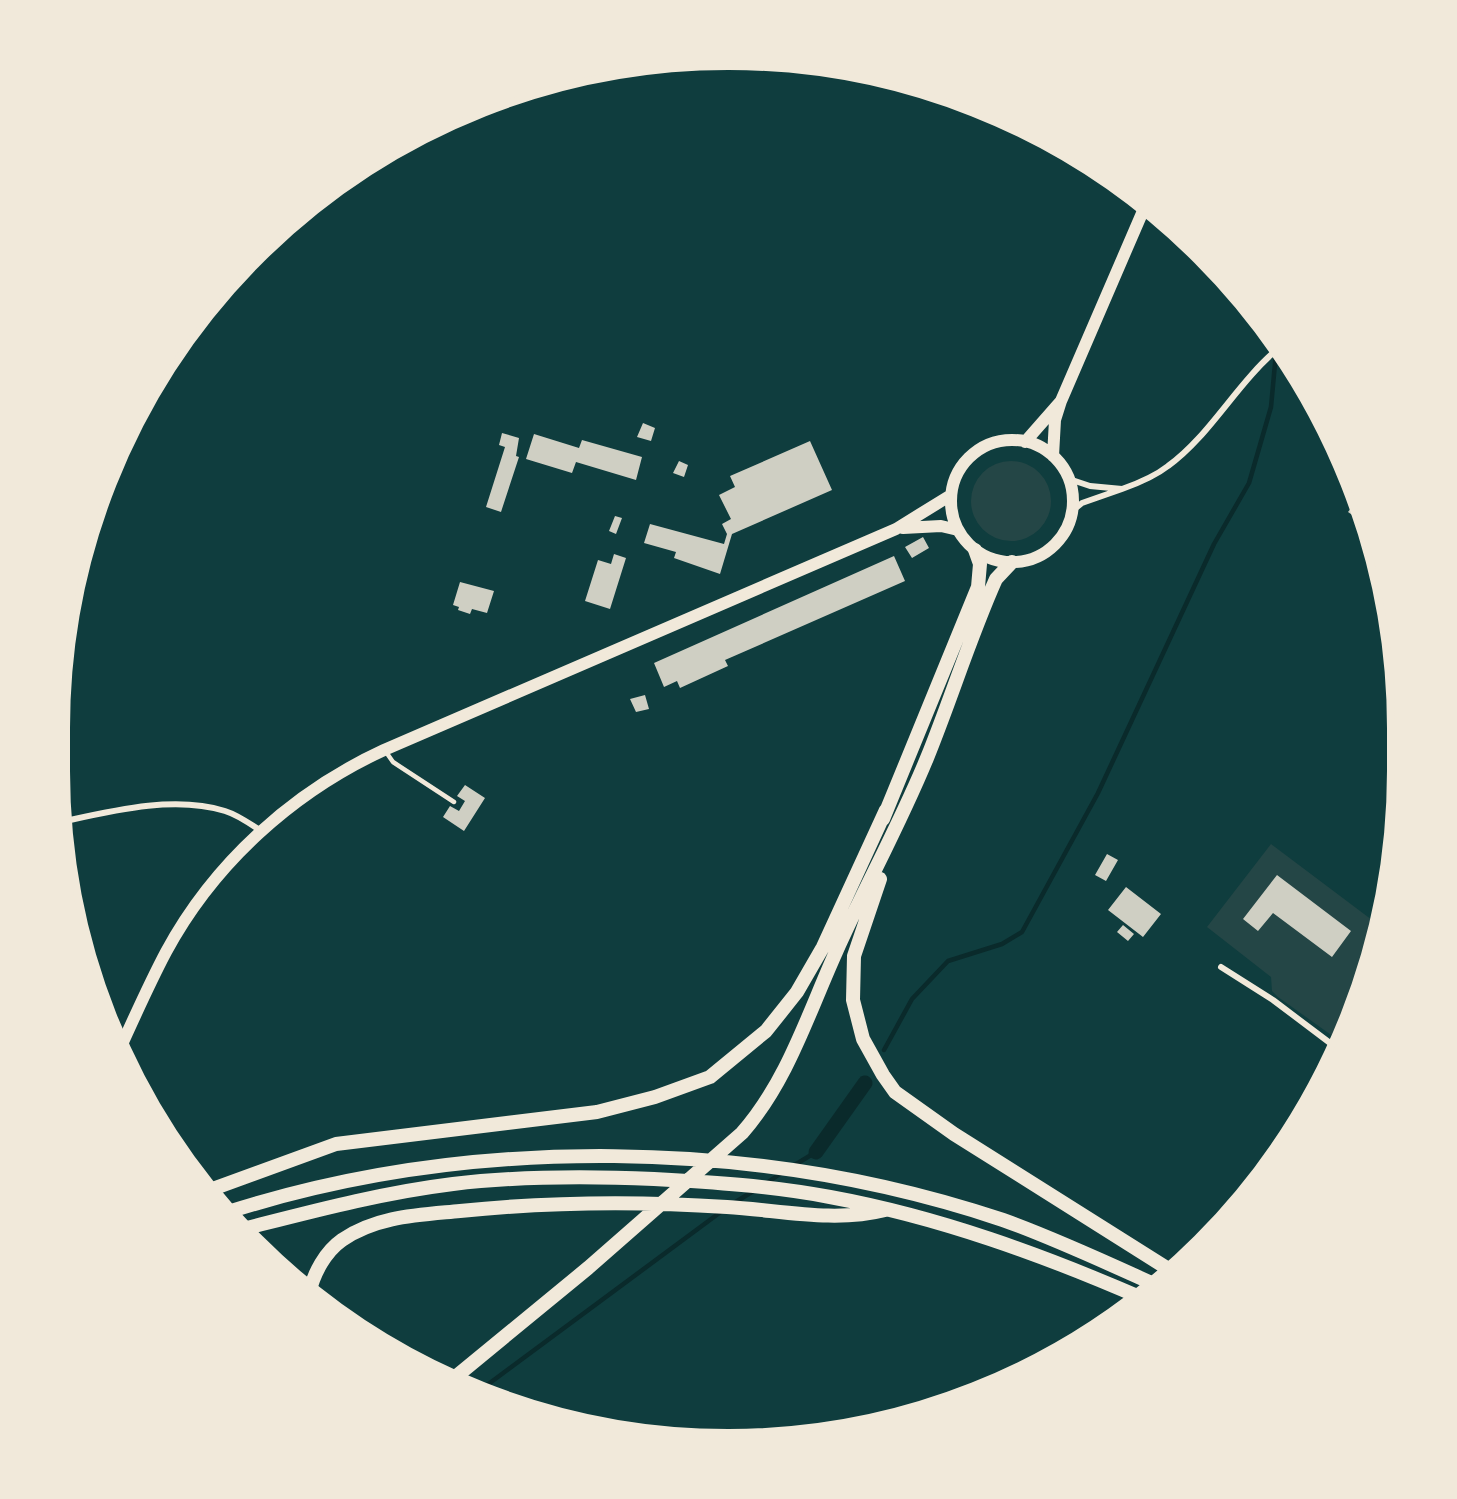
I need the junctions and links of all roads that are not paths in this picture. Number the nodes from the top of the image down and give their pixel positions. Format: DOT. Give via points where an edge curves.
graph roads {
  1 [pos="1143,212"];
  2 [pos="1273,352"];
  3 [pos="1061,401"];
  4 [pos="1025,441"];
  5 [pos="1053,456"];
  6 [pos="1069,479"];
  7 [pos="1122,489"];
  8 [pos="951,495"];
  9 [pos="1072,511"];
  10 [pos="896,529"];
  11 [pos="957,530"];
  12 [pos="975,550"];
  13 [pos="1012,562"];
  14 [pos="384,750"];
  15 [pos="454,802"];
  16 [pos="886,810"];
  17 [pos="903,814"];
  18 [pos="68,821"];
  19 [pos="261,831"];
  20 [pos="837,950"];
  21 [pos="1221,967"];
  22 [pos="124,1041"];
  23 [pos="1332,1044"];
  24 [pos="215,1188"];
  25 [pos="889,1209"];
  26 [pos="234,1211"];
  27 [pos="249,1227"];
  28 [pos="1166,1268"];
  29 [pos="1149,1282"];
  30 [pos="312,1286"];
  31 [pos="1134,1295"];
  32 [pos="480,1357"];
  33 [pos="451,1372"];
  34 [pos="458,1375"];
  1 -- 3 [label="main road"];
  2 -- 7 [label="street" via="1170,465"];
  3 -- 4 [label="main road"];
  3 -- 5 [label="main road" via="1055,420"];
  4 -- 5 [label="main road"];
  4 -- 8 [label="main road" via="998,442 981,448 956,475"];
  5 -- 6 [label="main road"];
  6 -- 7 [label="street"];
  6 -- 9 [label="main road"];
  7 -- 9 [label="street" via="1082,502"];
  8 -- 10 [label="main road"];
  8 -- 11 [label="main road"];
  9 -- 13 [label="main road" via="1064,534 1052,548 1036,557"];
  10 -- 11 [label="main road" via="931,525"];
  10 -- 14 [label="main road"];
  11 -- 12 [label="main road"];
  12 -- 13 [label="main road"];
  12 -- 16 [label="highway" via="980,564 978,586"];
  13 -- 17 [label="highway" via="996,579 987,598"];
  14 -- 15 [label="lane" via="393,762"];
  14 -- 19 [label="main road" via="334,776"];
  16 -- 20 [label="highway"];
  16 -- 24 [label="highway" via="823,947 797,992 766,1031 710,1077 597,1112 336,1144"];
  17 -- 20 [label="highway"];
  17 -- 28 [label="highway" via="854,956 853,1000 868,1052 895,1092 954,1134"];
  18 -- 19 [label="street" via="127,809 196,806 226,811"];
  19 -- 22 [label="main road" via="223,870 177,934"];
  20 -- 32 [label="highway" via="771,1095 742,1133"];
  21 -- 23 [label="street"];
  25 -- 27 [label="highway" via="828,1196 728,1183 579,1176 454,1184 351,1201"];
  25 -- 30 [label="highway" via="862,1216 628,1203 515,1206 400,1217 341,1240 326,1255"];
  25 -- 31 [label="highway" via="1059,1262"];
  26 -- 29 [label="highway" via="349,1180 505,1159 667,1157 830,1175 1001,1220"];
  32 -- 33 [label="highway"];
  32 -- 34 [label="highway"];
}
